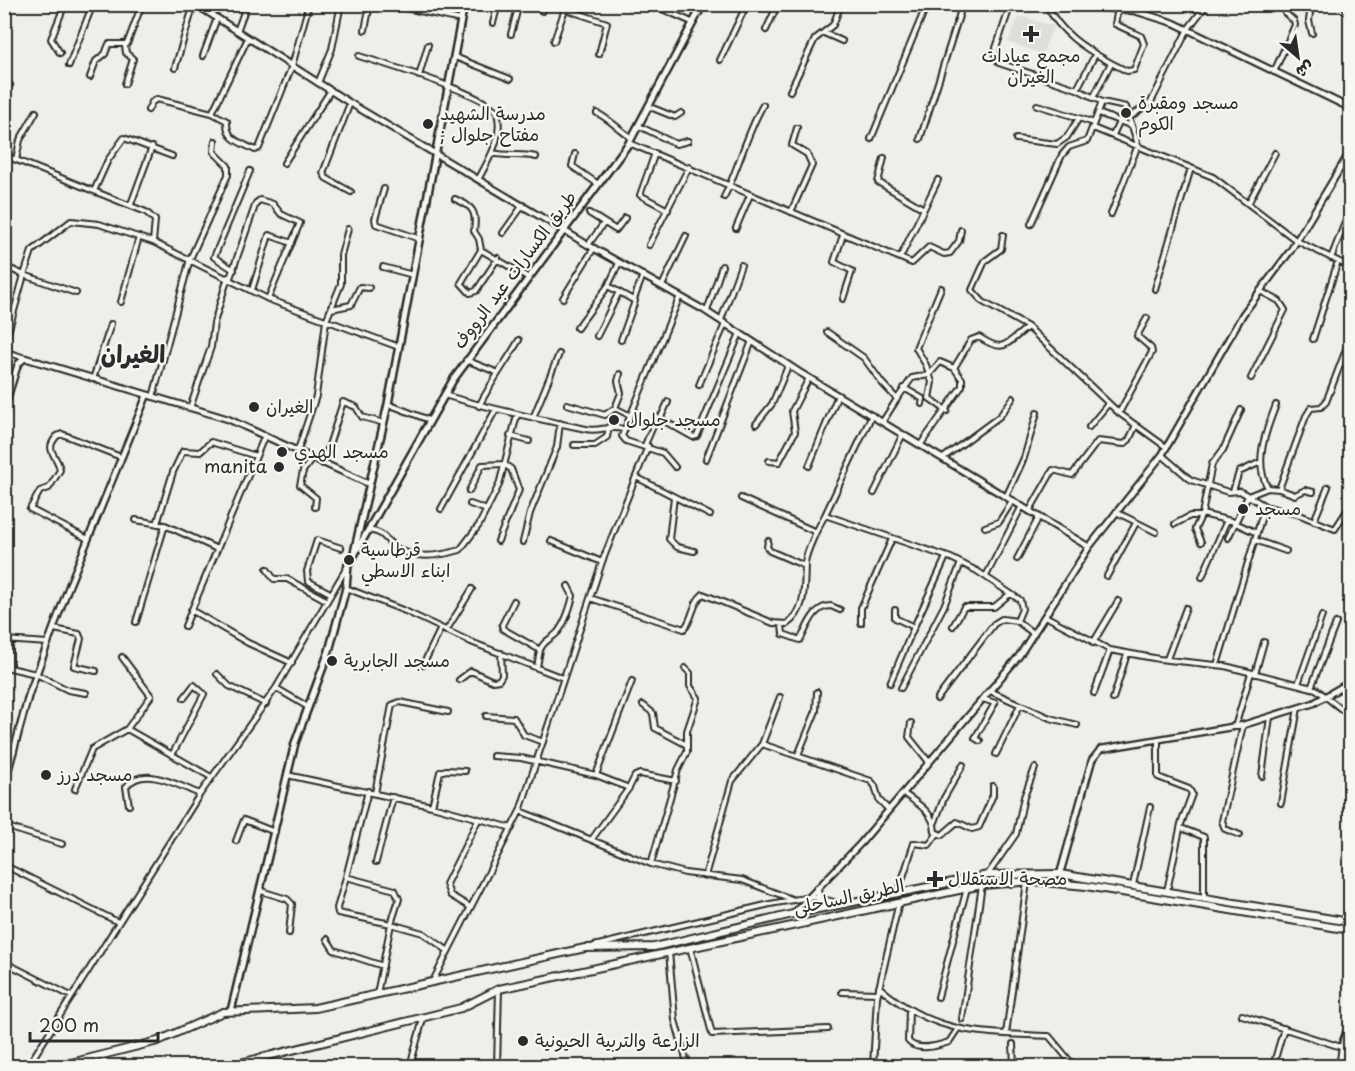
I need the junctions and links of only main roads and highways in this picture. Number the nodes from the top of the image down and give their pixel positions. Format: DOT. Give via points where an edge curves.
graph roads {
  1 [pos="464,4"];
  2 [pos="703,4"];
  3 [pos="353,557"];
  4 [pos="817,889"];
  5 [pos="840,905"];
  6 [pos="1350,920"];
  7 [pos="1350,930"];
  8 [pos="231,1011"];
  9 [pos="59,1066"];
  10 [pos="228,1066"];
  1 -- 3 [label="main road" via="388,404"];
  2 -- 3 [label="main road, طريق الكسارات عبد الرووف" via="631,141 466,360"];
  3 -- 8 [label="main road, طريق الكسارات عبد الرووف" via="348,564 346,588 329,651 287,775"];
  4 -- 5 [label="highway" via="819,899"];
  5 -- 6 [label="highway, الطريق الساحلى" via="988,875 1060,874"];
  5 -- 8 [label="highway, الطريق الساحلى" via="654,947 585,948 315,1008"];
  7 -- 10 [label="highway, الطريق الساحلى" via="1086,886 1027,881 982,885 499,989 470,1005 423,1019"];
  8 -- 9 [label="highway, الطريق الساحلى" via="218,1013 145,1046"];
}
